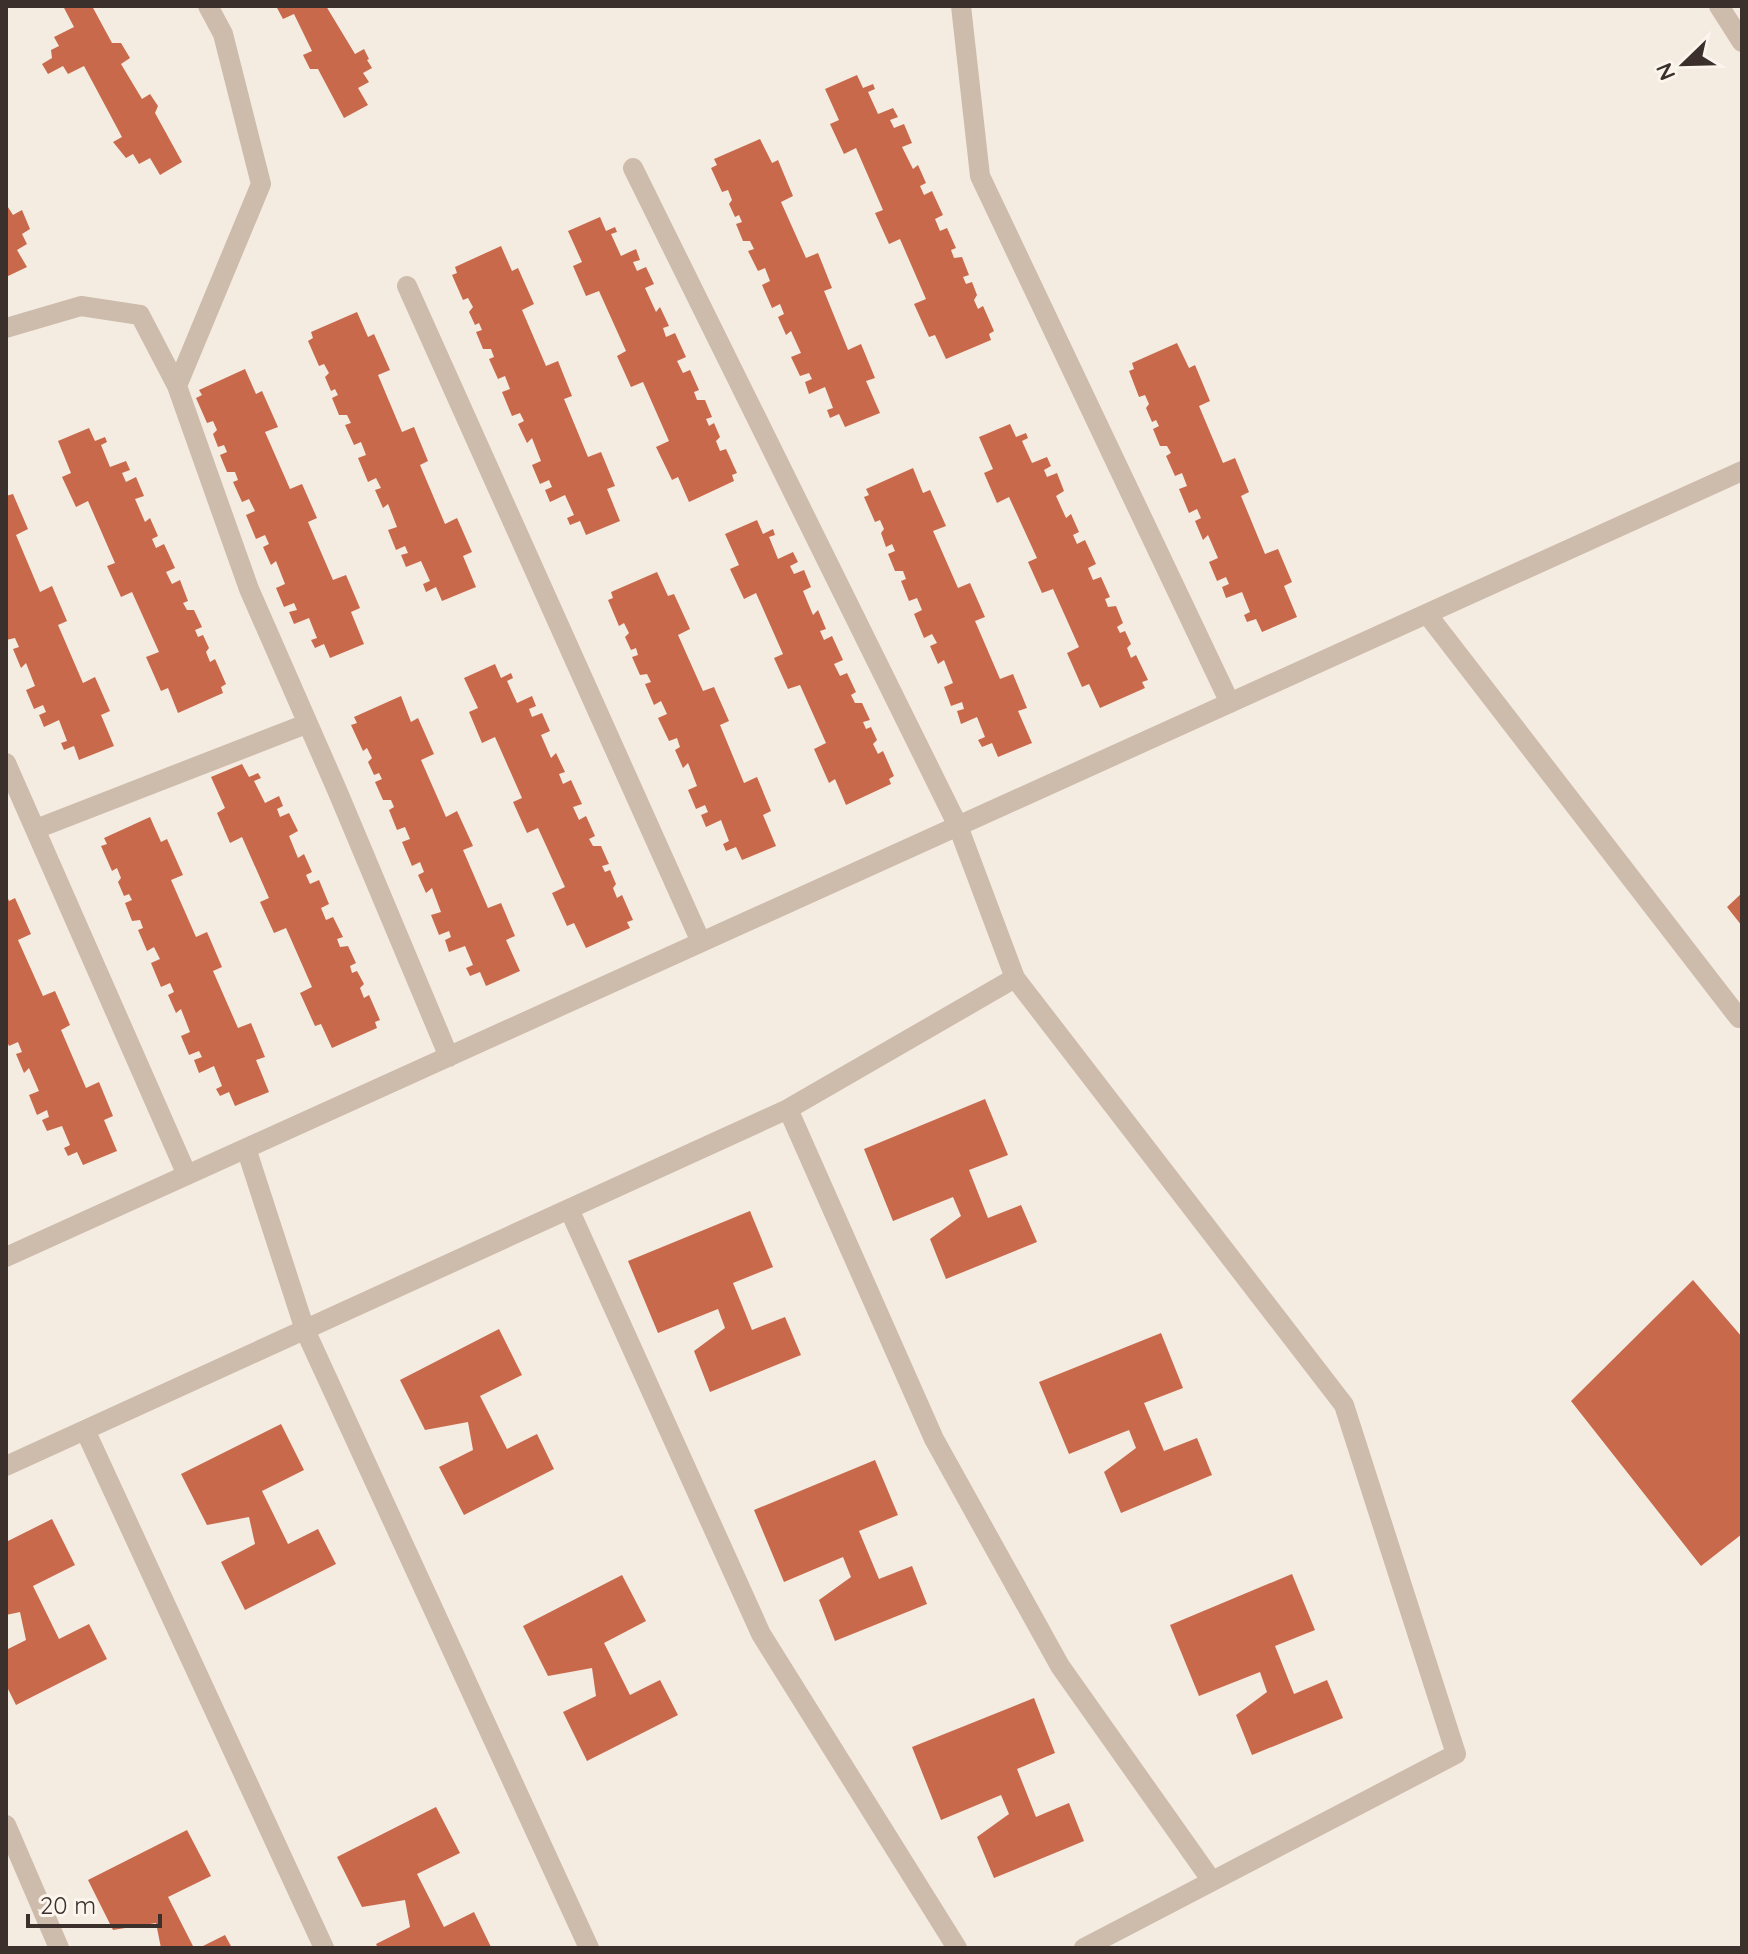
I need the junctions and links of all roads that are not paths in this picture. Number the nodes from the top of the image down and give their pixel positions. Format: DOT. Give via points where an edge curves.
graph roads {
  1 [pos="208,6"];
  2 [pos="961,6"];
  3 [pos="1719,6"];
  4 [pos="1742,42"];
  5 [pos="633,168"];
  6 [pos="407,286"];
  7 [pos="6,328"];
  8 [pos="177,386"];
  9 [pos="1742,471"];
  10 [pos="1427,614"];
  11 [pos="1230,703"];
  12 [pos="306,724"];
  13 [pos="6,763"];
  14 [pos="958,826"];
  15 [pos="36,829"];
  16 [pos="701,942"];
  17 [pos="1015,978"];
  18 [pos="1739,1018"];
  19 [pos="449,1057"];
  20 [pos="788,1109"];
  21 [pos="246,1148"];
  22 [pos="187,1175"];
  23 [pos="569,1209"];
  24 [pos="6,1257"];
  25 [pos="305,1330"];
  26 [pos="85,1430"];
  27 [pos="6,1466"];
  28 [pos="6,1825"];
  29 [pos="1212,1881"];
  30 [pos="59,1948"];
  31 [pos="324,1948"];
  32 [pos="589,1948"];
  33 [pos="957,1948"];
  34 [pos="1084,1948"];
  1 -- 8 [label="lane" via="223,34 261,184"];
  2 -- 11 [label="lane" via="980,176"];
  3 -- 4 [label="lane"];
  5 -- 14 [label="lane"];
  6 -- 16 [label="lane"];
  7 -- 8 [label="lane" via="81,306 140,315"];
  8 -- 12 [label="lane" via="249,589"];
  9 -- 10 [label="lane"];
  10 -- 11 [label="lane"];
  10 -- 18 [label="lane"];
  11 -- 14 [label="lane"];
  12 -- 15 [label="lane"];
  12 -- 19 [label="lane"];
  13 -- 15 [label="lane"];
  14 -- 16 [label="lane"];
  14 -- 17 [label="lane"];
  15 -- 22 [label="lane"];
  16 -- 19 [label="lane"];
  17 -- 20 [label="lane"];
  17 -- 29 [label="lane" via="1344,1405 1456,1754"];
  19 -- 21 [label="lane"];
  20 -- 23 [label="lane"];
  20 -- 29 [label="lane" via="934,1439 1060,1666"];
  21 -- 22 [label="lane"];
  21 -- 25 [label="lane"];
  22 -- 24 [label="lane"];
  23 -- 25 [label="lane"];
  23 -- 33 [label="lane" via="761,1634"];
  25 -- 26 [label="lane"];
  25 -- 32 [label="lane"];
  26 -- 27 [label="lane"];
  26 -- 31 [label="lane"];
  28 -- 30 [label="lane"];
  29 -- 34 [label="lane"];
}
